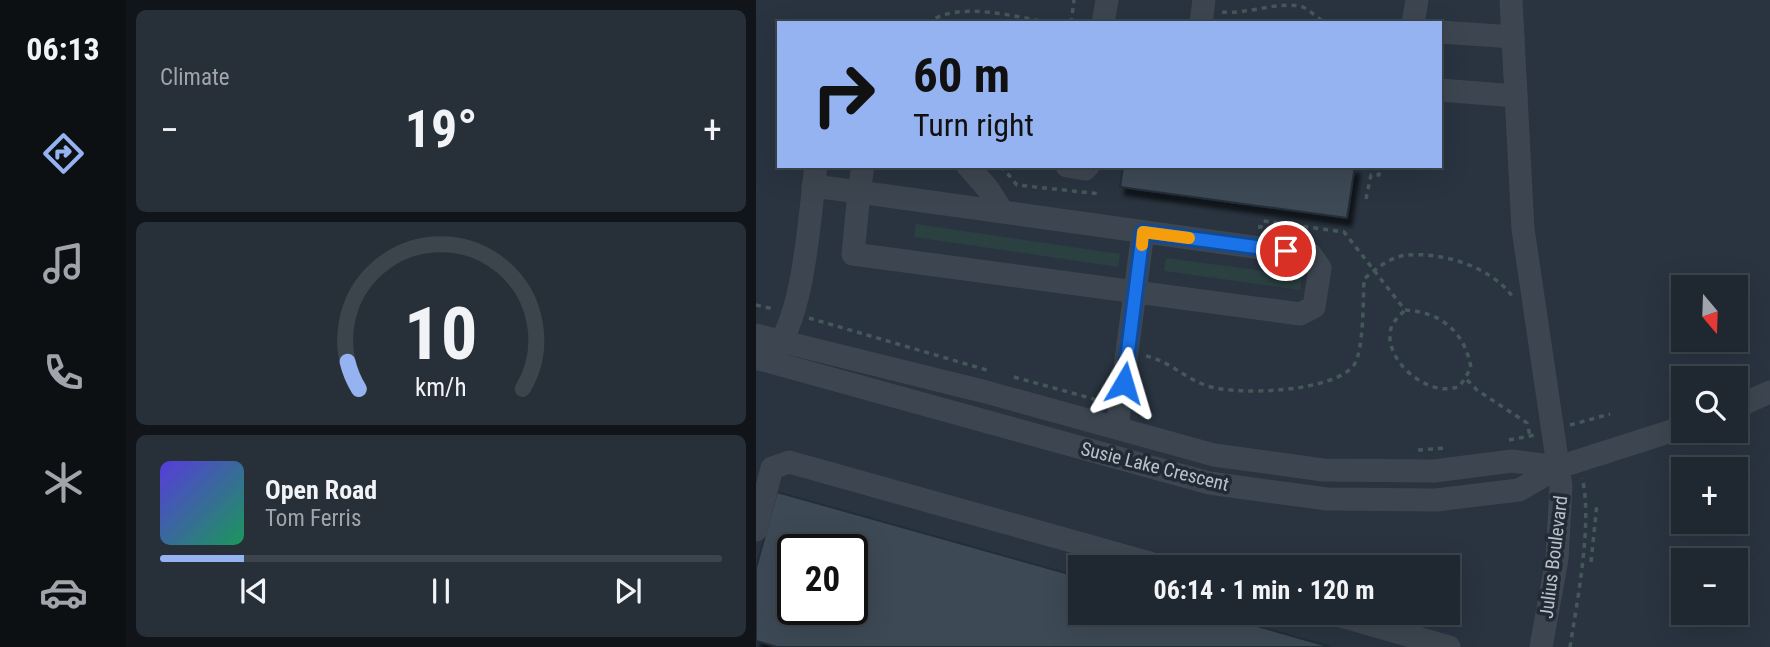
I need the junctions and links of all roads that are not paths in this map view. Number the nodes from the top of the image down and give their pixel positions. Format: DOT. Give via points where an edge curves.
graph roads {
  1 [pos="1107,0"];
  2 [pos="1417,0"];
  3 [pos="1511,0"];
  4 [pos="1213,6"];
  5 [pos="1103,21"];
  6 [pos="1202,21"];
  7 [pos="1413,21"];
  8 [pos="1442,32"];
  9 [pos="1513,37"];
  10 [pos="1442,90"];
  11 [pos="1516,96"];
  12 [pos="863,168"];
  13 [pos="970,168"];
  14 [pos="815,176"];
  15 [pos="859,192"];
  16 [pos="1002,211"];
  17 [pos="1143,232"];
  18 [pos="1136,291"];
  19 [pos="756,335"];
  20 [pos="782,343"];
  21 [pos="759,364"];
  22 [pos="1770,392"];
  23 [pos="1748,402"];
  24 [pos="1119,417"];
  25 [pos="1671,431"];
  26 [pos="1559,467"];
  27 [pos="756,530"];
  28 [pos="1121,555"];
  29 [pos="1372,625"];
  30 [pos="1450,647"];
  31 [pos="1541,647"];
  1 -- 5 [label="street"];
  2 -- 7 [label="street"];
  3 -- 9 [label="street, Julius Boulevard"];
  4 -- 6 [label="street"];
  8 -- 9 [label="street"];
  9 -- 11 [label="street, Julius Boulevard"];
  10 -- 11 [label="street"];
  11 -- 26 [label="street, Julius Boulevard" via="1523,229"];
  12 -- 15 [label="street"];
  13 -- 16 [label="street"];
  14 -- 15 [label="street"];
  14 -- 20 [label="street" via="794,313"];
  15 -- 16 [label="street"];
  15 -- 18 [label="street" via="853,254"];
  16 -- 17 [label="street"];
  17 -- 18 [label="street"];
  17 -- 18 [label="street" via="1311,255 1320,268 1314,307 1300,314"];
  18 -- 24 [label="street"];
  19 -- 20 [label="street, Susie Lake Crescent"];
  20 -- 21 [label="street"];
  20 -- 24 [label="street, Susie Lake Crescent" via="986,392"];
  21 -- 26 [label="street, Susie Lake Crescent" via="1209,483 1249,489 1327,499 1436,500 1519,490"];
  22 -- 23 [label="street"];
  24 -- 26 [label="street, Susie Lake Crescent" via="1214,455 1323,470 1434,471 1511,461"];
  25 -- 26 [label="street, Susie Lake Crescent"];
  26 -- 31 [label="street, Julius Boulevard" via="1559,537"];
  27 -- 28 [label="street" via="772,468 789,462"];
  29 -- 30 [label="street"];
}
